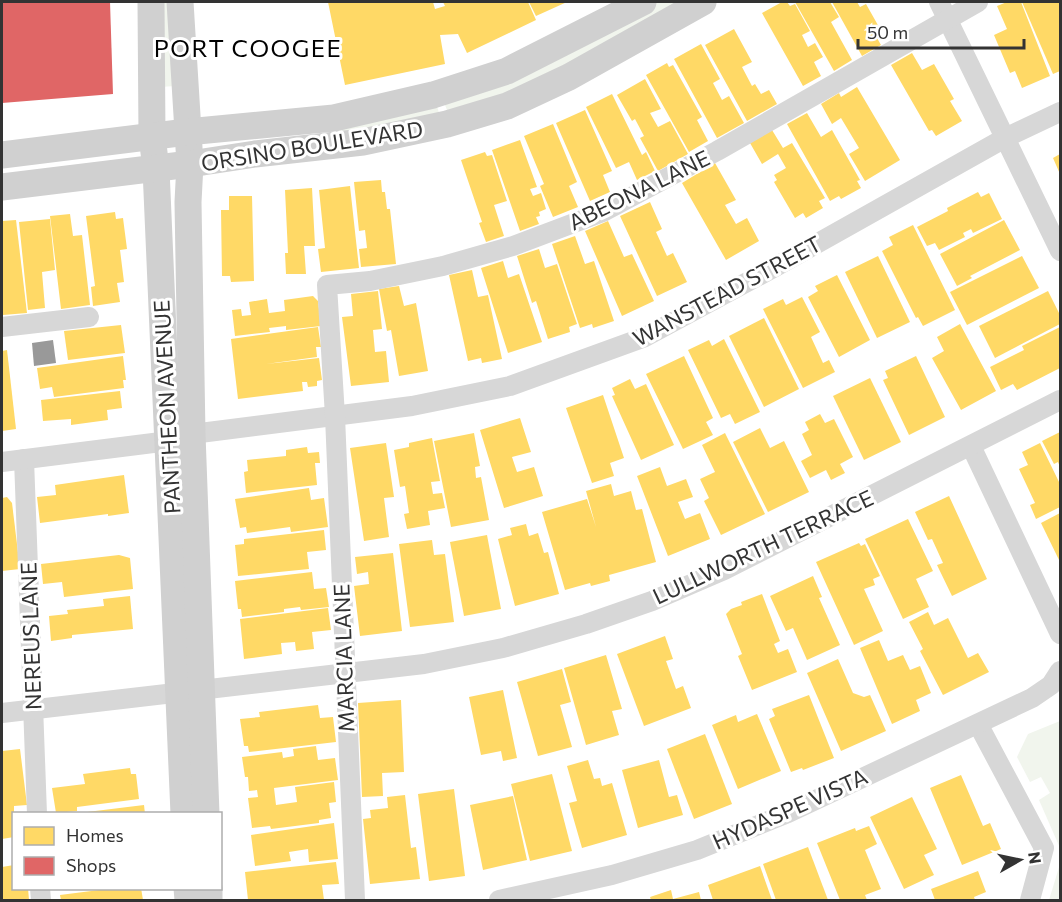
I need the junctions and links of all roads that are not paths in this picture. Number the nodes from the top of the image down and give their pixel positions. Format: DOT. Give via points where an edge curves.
graph roads {
  1 [pos="151,2"];
  2 [pos="180,2"];
  3 [pos="643,2"];
  4 [pos="704,2"];
  5 [pos="978,2"];
  6 [pos="943,10"];
  7 [pos="1060,112"];
  8 [pos="187,132"];
  9 [pos="152,136"];
  10 [pos="1005,138"];
  11 [pos="2,155"];
  12 [pos="190,165"];
  13 [pos="156,169"];
  14 [pos="2,187"];
  15 [pos="1060,251"];
  16 [pos="90,317"];
  17 [pos="2,327"];
  18 [pos="1060,400"];
  19 [pos="334,416"];
  20 [pos="180,438"];
  21 [pos="971,446"];
  22 [pos="24,459"];
  23 [pos="2,462"];
  24 [pos="1058,621"];
  25 [pos="1060,671"];
  26 [pos="345,674"];
  27 [pos="191,691"];
  28 [pos="33,709"];
  29 [pos="2,713"];
  30 [pos="978,724"];
  31 [pos="38,812"];
  32 [pos="184,812"];
  33 [pos="206,812"];
  34 [pos="355,900"];
  35 [pos="499,900"];
  36 [pos="1030,900"];
  1 -- 9 [label="main road, PANTHEON AVENUE"];
  2 -- 8 [label="main road, PANTHEON AVENUE"];
  3 -- 8 [label="main road, ORSINO BOULEVARD" via="507,72 433,95 334,118"];
  4 -- 12 [label="main road, ORSINO BOULEVARD" via="569,77 507,106 425,130 363,142"];
  5 -- 6 [label="street, ABEONA LANE"];
  6 -- 10 [label="street"];
  6 -- 19 [label="street, ABEONA LANE" via="717,151 603,212 513,246 443,266 370,281 327,285"];
  7 -- 10 [label="street, WANSTEAD STREET"];
  8 -- 9 [label="main road, ORSINO BOULEVARD"];
  8 -- 12 [label="main road, PANTHEON AVENUE"];
  9 -- 11 [label="main road, ORSINO BOULEVARD"];
  9 -- 13 [label="main road, PANTHEON AVENUE"];
  10 -- 15 [label="street"];
  10 -- 19 [label="street, WANSTEAD STREET" via="645,337 510,386 412,406"];
  12 -- 13 [label="main road, ORSINO BOULEVARD"];
  12 -- 20 [label="main road, PANTHEON AVENUE"];
  13 -- 14 [label="main road, ORSINO BOULEVARD"];
  13 -- 20 [label="main road, PANTHEON AVENUE"];
  16 -- 17 [label="street"];
  18 -- 21 [label="street, LULLWORTH TERRACE"];
  19 -- 20 [label="street, WANSTEAD STREET"];
  19 -- 26 [label="street, MARCIA LANE"];
  20 -- 22 [label="street, WANSTEAD STREET"];
  20 -- 27 [label="main road, PANTHEON AVENUE"];
  21 -- 24 [label="street"];
  21 -- 26 [label="street, LULLWORTH TERRACE" via="724,570 652,601 503,648"];
  22 -- 23 [label="street, WANSTEAD STREET"];
  22 -- 28 [label="street, NEREUS LANE"];
  25 -- 30 [label="street, HYDASPE VISTA" via="1051,685 1032,698"];
  26 -- 27 [label="street, LULLWORTH TERRACE"];
  26 -- 34 [label="street, MARCIA LANE"];
  27 -- 28 [label="street, LULLWORTH TERRACE"];
  27 -- 32 [label="main road, PANTHEON AVENUE"];
  27 -- 33 [label="main road, PANTHEON AVENUE"];
  28 -- 29 [label="street, LULLWORTH TERRACE"];
  28 -- 31 [label="street, NEREUS LANE"];
  30 -- 35 [label="street, HYDASPE VISTA" via="788,813 697,850 612,875"];
  30 -- 36 [label="street" via="1044,848"];
}
